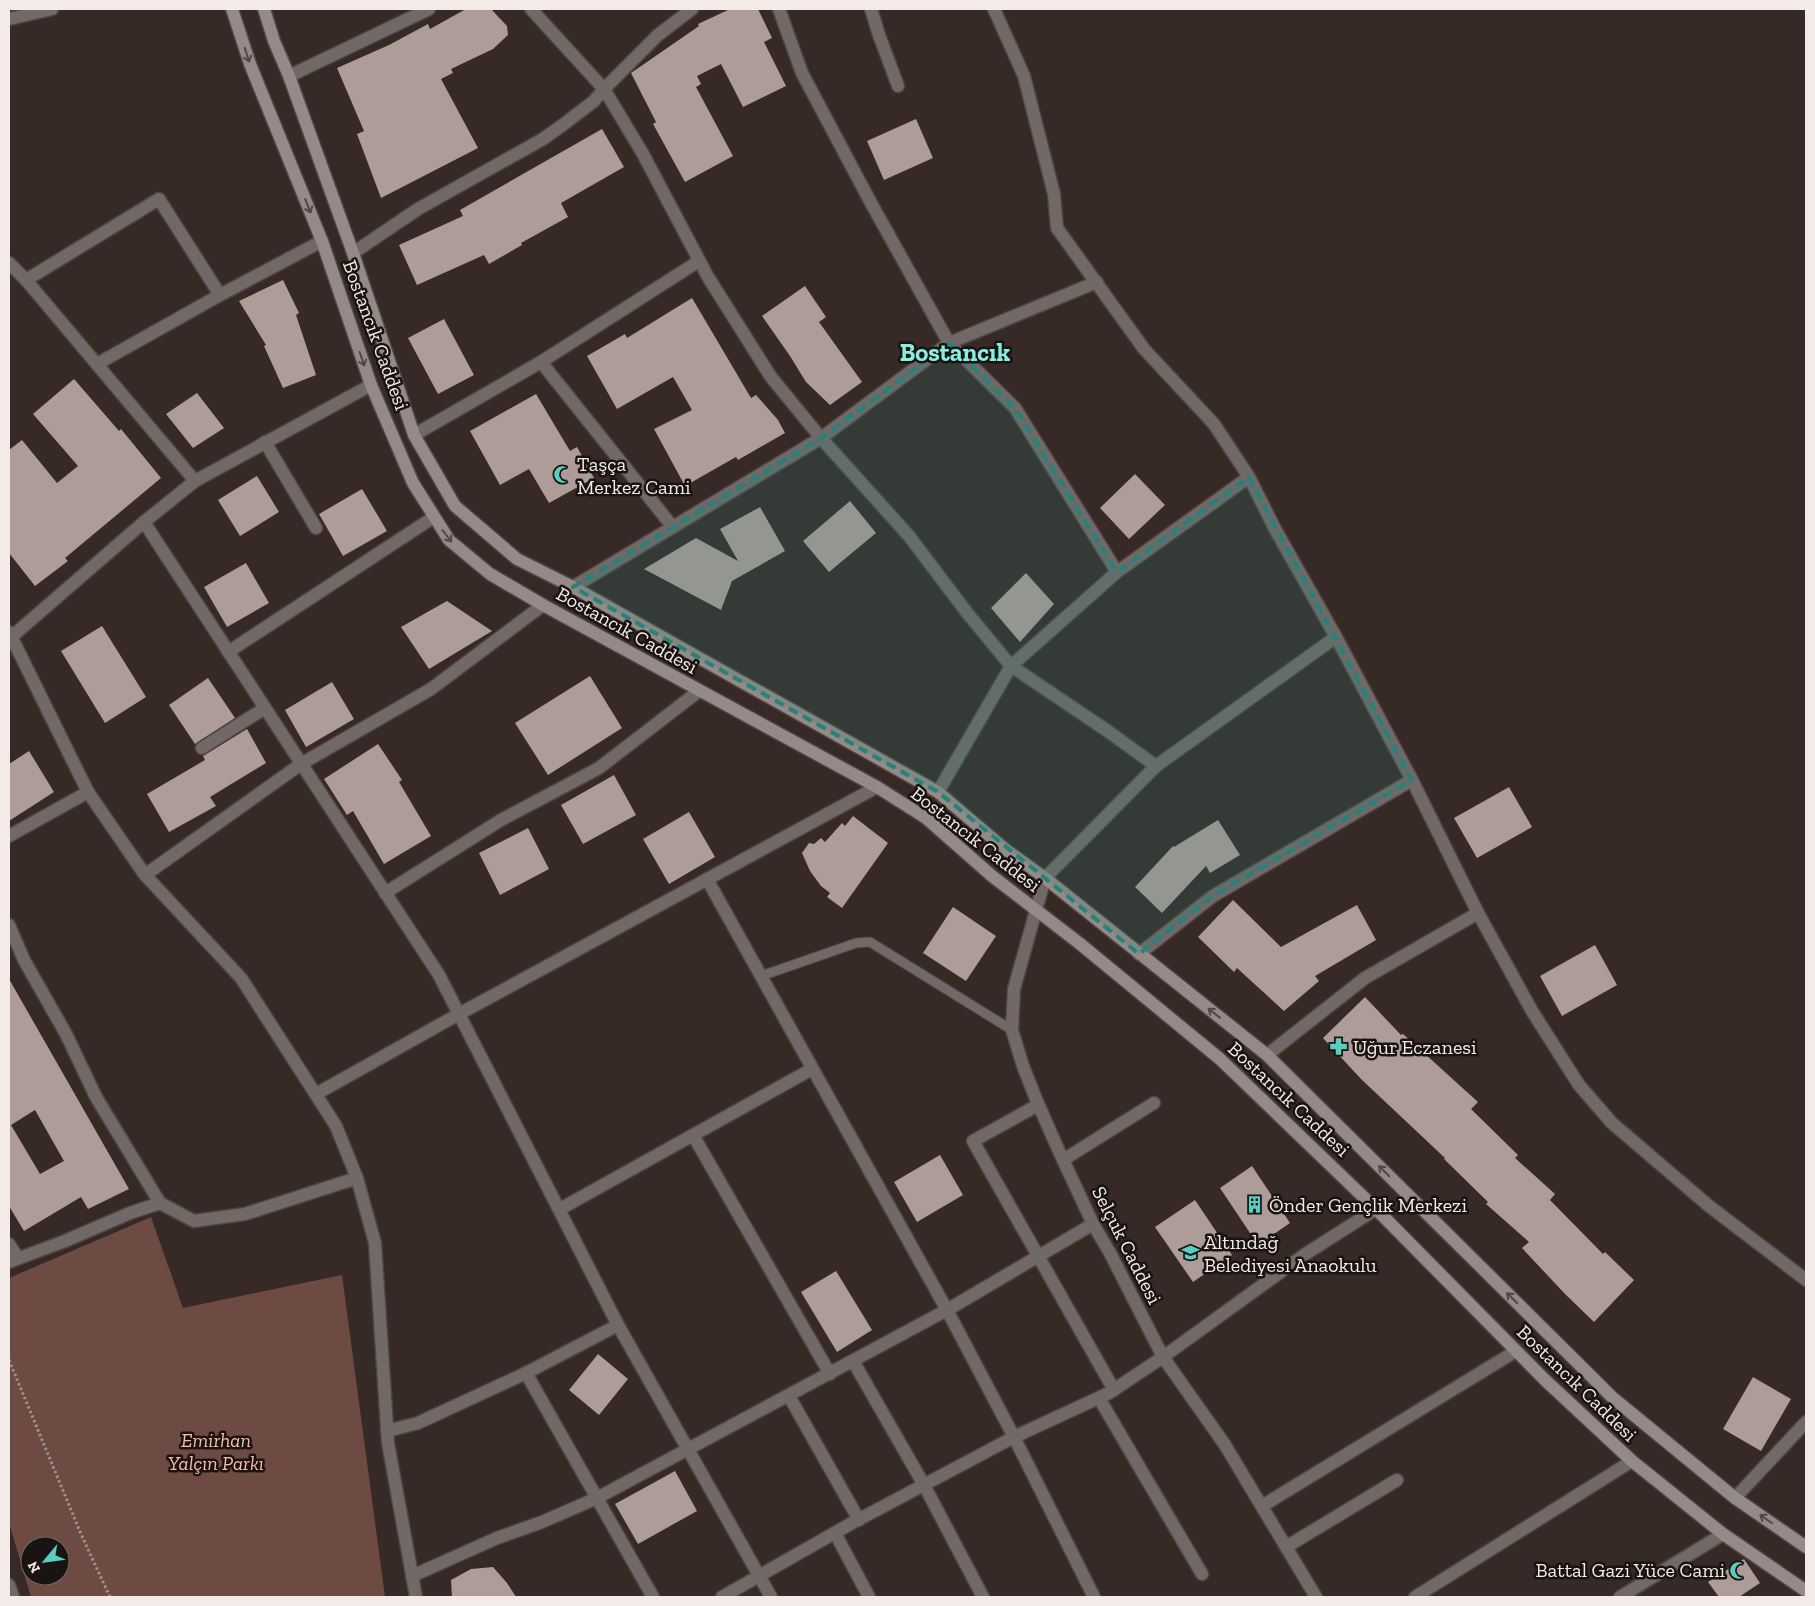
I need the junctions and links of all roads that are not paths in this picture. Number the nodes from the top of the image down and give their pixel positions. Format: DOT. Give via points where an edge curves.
graph roads {
  1 [pos="52,9"];
  2 [pos="232,9"];
  3 [pos="264,9"];
  4 [pos="429,9"];
  5 [pos="531,9"];
  6 [pos="692,9"];
  7 [pos="779,9"];
  8 [pos="871,9"];
  9 [pos="994,9"];
  10 [pos="9,19"];
  11 [pos="289,76"];
  12 [pos="898,86"];
  13 [pos="604,89"];
  14 [pos="322,241"];
  15 [pos="353,253"];
  16 [pos="699,261"];
  17 [pos="9,264"];
  18 [pos="26,280"];
  19 [pos="1097,282"];
  20 [pos="220,295"];
  21 [pos="949,343"];
  22 [pos="540,362"];
  23 [pos="96,364"];
  24 [pos="371,385"];
  25 [pos="414,435"];
  26 [pos="821,438"];
  27 [pos="265,442"];
  28 [pos="1249,477"];
  29 [pos="195,481"];
  30 [pos="434,517"];
  31 [pos="144,522"];
  32 [pos="672,526"];
  33 [pos="316,528"];
  34 [pos="1117,572"];
  35 [pos="573,587"];
  36 [pos="543,605"];
  37 [pos="10,636"];
  38 [pos="1336,637"];
  39 [pos="228,652"];
  40 [pos="1010,666"];
  41 [pos="699,691"];
  42 [pos="265,708"];
  43 [pos="202,748"];
  44 [pos="301,764"];
  45 [pos="1156,766"];
  46 [pos="1412,780"];
  47 [pos="877,787"];
  48 [pos="88,792"];
  49 [pos="938,792"];
  50 [pos="9,836"];
  51 [pos="145,875"];
  52 [pos="1045,878"];
  53 [pos="707,879"];
  54 [pos="385,893"];
  55 [pos="1035,909"];
  56 [pos="1478,913"];
  57 [pos="9,925"];
  58 [pos="1139,954"];
  59 [pos="761,976"];
  60 [pos="459,1014"];
  61 [pos="1012,1030"];
  62 [pos="1267,1055"];
  63 [pos="812,1069"];
  64 [pos="316,1094"];
  65 [pos="1154,1104"];
  66 [pos="1038,1105"];
  67 [pos="693,1135"];
  68 [pos="1063,1160"];
  69 [pos="357,1178"];
  70 [pos="160,1203"];
  71 [pos="560,1209"];
  72 [pos="1376,1209"];
  73 [pos="1093,1224"];
  74 [pos="9,1244"];
  75 [pos="1039,1255"];
  76 [pos="13,1260"];
  77 [pos="1806,1280"];
  78 [pos="947,1310"];
  79 [pos="618,1325"];
  80 [pos="1516,1351"];
  81 [pos="1163,1357"];
  82 [pos="853,1361"];
  83 [pos="526,1373"];
  84 [pos="830,1374"];
  85 [pos="1114,1390"];
  86 [pos="789,1396"];
  87 [pos="1099,1398"];
  88 [pos="1806,1423"];
  89 [pos="387,1431"];
  90 [pos="1014,1437"];
  91 [pos="689,1450"];
  92 [pos="1632,1461"];
  93 [pos="1397,1480"];
  94 [pos="924,1485"];
  95 [pos="597,1498"];
  96 [pos="1735,1498"];
  97 [pos="1262,1506"];
  98 [pos="859,1520"];
  99 [pos="835,1533"];
  100 [pos="1723,1534"];
  101 [pos="1806,1547"];
  102 [pos="1286,1548"];
  103 [pos="1202,1574"];
  104 [pos="412,1576"];
  105 [pos="759,1576"];
  106 [pos="9,1585"];
  107 [pos="1806,1591"];
  108 [pos="12,1597"];
  109 [pos="416,1597"];
  110 [pos="654,1597"];
  111 [pos="722,1597"];
  112 [pos="771,1597"];
  113 [pos="870,1597"];
  114 [pos="983,1597"];
  115 [pos="1094,1597"];
  116 [pos="1316,1597"];
  117 [pos="1415,1597"];
  118 [pos="1620,1597"];
  1 -- 10 [label="street"];
  2 -- 14 [label="main road, Bostancık Caddesi, one-way" via="250,64"];
  3 -- 11 [label="main road, Bostancık Caddesi"];
  4 -- 11 [label="street"];
  5 -- 13 [label="street"];
  6 -- 13 [label="street" via="658,35"];
  7 -- 21 [label="street" via="802,73"];
  8 -- 12 [label="street"];
  9 -- 19 [label="street" via="1024,76 1054,194 1057,228"];
  11 -- 15 [label="main road, Bostancık Caddesi"];
  13 -- 15 [label="street" via="594,101 543,139 418,209"];
  13 -- 16 [label="street" via="643,154"];
  14 -- 20 [label="street"];
  14 -- 24 [label="main road, Bostancık Caddesi, one-way"];
  15 -- 25 [label="main road, Bostancık Caddesi"];
  16 -- 22 [label="street"];
  16 -- 26 [label="street" via="771,377"];
  17 -- 18 [label="street"];
  18 -- 20 [label="street" via="159,199"];
  18 -- 23 [label="street"];
  19 -- 21 [label="street"];
  19 -- 28 [label="street" via="1144,348 1214,424"];
  20 -- 23 [label="street"];
  21 -- 26 [label="street"];
  21 -- 34 [label="street" via="1015,408"];
  22 -- 25 [label="street"];
  22 -- 32 [label="street"];
  23 -- 29 [label="street"];
  24 -- 27 [label="street"];
  24 -- 30 [label="main road, Bostancık Caddesi" via="414,484"];
  25 -- 35 [label="main road, Bostancık Caddesi" via="455,506 517,559"];
  26 -- 32 [label="street"];
  26 -- 40 [label="street" via="909,536"];
  27 -- 29 [label="street"];
  27 -- 33 [label="street"];
  28 -- 34 [label="street"];
  28 -- 38 [label="street" via="1274,529"];
  29 -- 31 [label="street"];
  30 -- 36 [label="main road, Bostancık Caddesi, one-way" via="449,540 490,574"];
  30 -- 39 [label="street"];
  31 -- 37 [label="street"];
  31 -- 39 [label="street"];
  32 -- 35 [label="street"];
  34 -- 40 [label="street"];
  35 -- 49 [label="main road, Bostancık Caddesi"];
  36 -- 41 [label="main road, Bostancık Caddesi"];
  36 -- 44 [label="street" via="431,689"];
  37 -- 48 [label="street"];
  38 -- 45 [label="street"];
  38 -- 46 [label="street"];
  39 -- 42 [label="street"];
  40 -- 45 [label="street"];
  40 -- 49 [label="street"];
  41 -- 47 [label="main road, Bostancık Caddesi"];
  41 -- 54 [label="street" via="599,768 501,820"];
  42 -- 43 [label="street"];
  42 -- 44 [label="street"];
  44 -- 51 [label="street"];
  44 -- 54 [label="street"];
  45 -- 52 [label="street"];
  46 -- 56 [label="street"];
  46 -- 58 [label="street" via="1213,896"];
  47 -- 53 [label="street"];
  47 -- 55 [label="main road, Bostancık Caddesi" via="926,818"];
  48 -- 50 [label="street"];
  48 -- 51 [label="street"];
  49 -- 52 [label="main road, Bostancık Caddesi" via="1006,850"];
  51 -- 64 [label="street" via="241,978"];
  52 -- 55 [label="street, Selçuk Caddesi"];
  52 -- 58 [label="main road, Bostancık Caddesi"];
  53 -- 59 [label="street"];
  53 -- 60 [label="street"];
  54 -- 60 [label="street" via="439,975"];
  55 -- 61 [label="street, Selçuk Caddesi" via="1014,989"];
  55 -- 72 [label="main road, Bostancık Caddesi" via="1220,1060"];
  56 -- 62 [label="street" via="1365,978"];
  56 -- 77 [label="street" via="1532,1011 1579,1085 1612,1123 1710,1206"];
  57 -- 70 [label="street" via="96,1097"];
  62 -- 58 [label="main road, Bostancık Caddesi, one-way"];
  59 -- 61 [label="lane" via="856,943 870,942"];
  59 -- 63 [label="street"];
  60 -- 64 [label="street"];
  60 -- 71 [label="street"];
  61 -- 66 [label="street, Selçuk Caddesi"];
  96 -- 62 [label="main road, Bostancık Caddesi, one-way" via="1613,1398"];
  63 -- 67 [label="street"];
  63 -- 78 [label="street"];
  64 -- 69 [label="street" via="336,1126"];
  65 -- 68 [label="street"];
  66 -- 68 [label="street, Selçuk Caddesi"];
  66 -- 75 [label="street" via="973,1141"];
  67 -- 71 [label="street"];
  67 -- 84 [label="street"];
  68 -- 73 [label="street, Selçuk Caddesi"];
  69 -- 70 [label="street" via="245,1214 194,1221"];
  69 -- 89 [label="street" via="375,1243"];
  70 -- 76 [label="street"];
  71 -- 79 [label="street"];
  72 -- 80 [label="main road, Bostancık Caddesi"];
  72 -- 81 [label="street" via="1304,1255"];
  73 -- 75 [label="street"];
  73 -- 81 [label="street, Selçuk Caddesi"];
  74 -- 76 [label="street"];
  75 -- 78 [label="street"];
  75 -- 85 [label="street"];
  78 -- 82 [label="street"];
  78 -- 90 [label="street"];
  79 -- 83 [label="street"];
  79 -- 91 [label="street"];
  80 -- 92 [label="main road, Bostancık Caddesi"];
  80 -- 97 [label="street"];
  81 -- 85 [label="street"];
  81 -- 97 [label="street, Selçuk Caddesi" via="1225,1445"];
  82 -- 84 [label="street"];
  82 -- 94 [label="street"];
  83 -- 89 [label="street" via="418,1424"];
  83 -- 95 [label="street"];
  84 -- 86 [label="street"];
  85 -- 87 [label="street"];
  86 -- 91 [label="street"];
  86 -- 98 [label="street"];
  87 -- 90 [label="street"];
  87 -- 103 [label="street"];
  88 -- 96 [label="street"];
  89 -- 104 [label="street"];
  90 -- 94 [label="street"];
  90 -- 115 [label="street"];
  91 -- 95 [label="street"];
  91 -- 105 [label="street"];
  92 -- 100 [label="main road, Bostancık Caddesi"];
  92 -- 117 [label="street"];
  93 -- 102 [label="street"];
  94 -- 98 [label="street"];
  94 -- 114 [label="street"];
  95 -- 104 [label="street"];
  95 -- 110 [label="street"];
  101 -- 96 [label="main road, Bostancık Caddesi, one-way"];
  97 -- 102 [label="street, Selçuk Caddesi"];
  98 -- 99 [label="street"];
  99 -- 105 [label="street"];
  99 -- 113 [label="street"];
  100 -- 107 [label="main road, Bostancık Caddesi"];
  100 -- 118 [label="street"];
  102 -- 116 [label="street, Selçuk Caddesi"];
  104 -- 109 [label="street"];
  105 -- 111 [label="street"];
  105 -- 112 [label="street"];
  106 -- 108 [label="street"];
}
